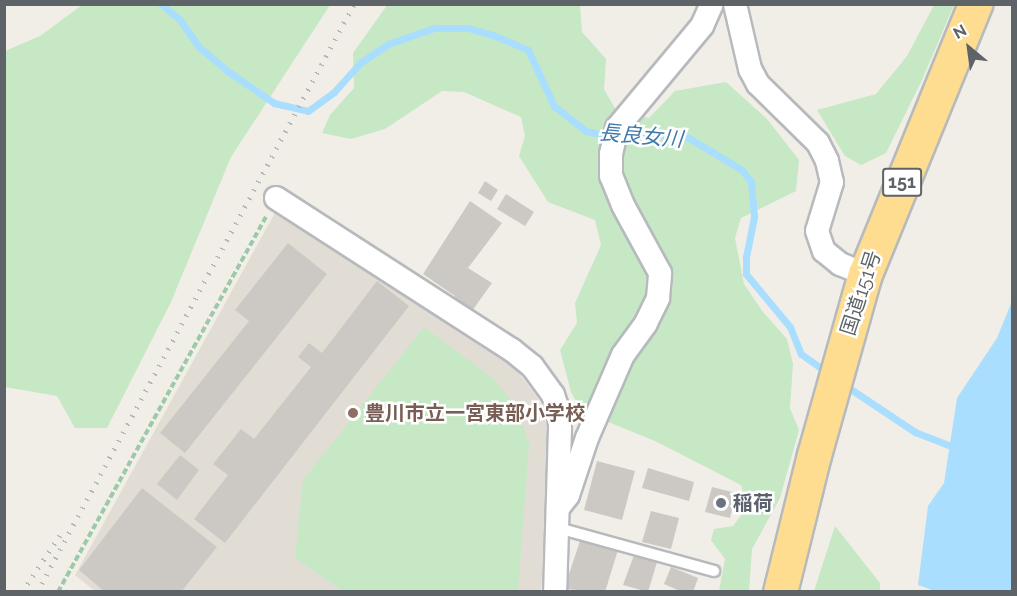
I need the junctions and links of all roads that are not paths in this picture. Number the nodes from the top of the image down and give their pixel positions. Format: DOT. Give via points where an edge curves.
graph roads {
  1 [pos="712,4"];
  2 [pos="735,4"];
  3 [pos="975,4"];
  4 [pos="276,198"];
  5 [pos="865,274"];
  6 [pos="558,518"];
  7 [pos="714,571"];
  8 [pos="555,591"];
  9 [pos="780,591"];
  1 -- 6 [label="street" via="702,26 617,128 610,176 660,273 658,298 623,355"];
  2 -- 5 [label="street" via="750,69 758,84 818,143 827,161 832,182 817,231 824,250 840,264"];
  3 -- 5 [label="highway, 国道151号 / 151"];
  4 -- 6 [label="street" via="532,366 553,395 559,412"];
  5 -- 9 [label="highway, 国道151号 / 151"];
  6 -- 7 [label="lane"];
  6 -- 8 [label="street"];
}
